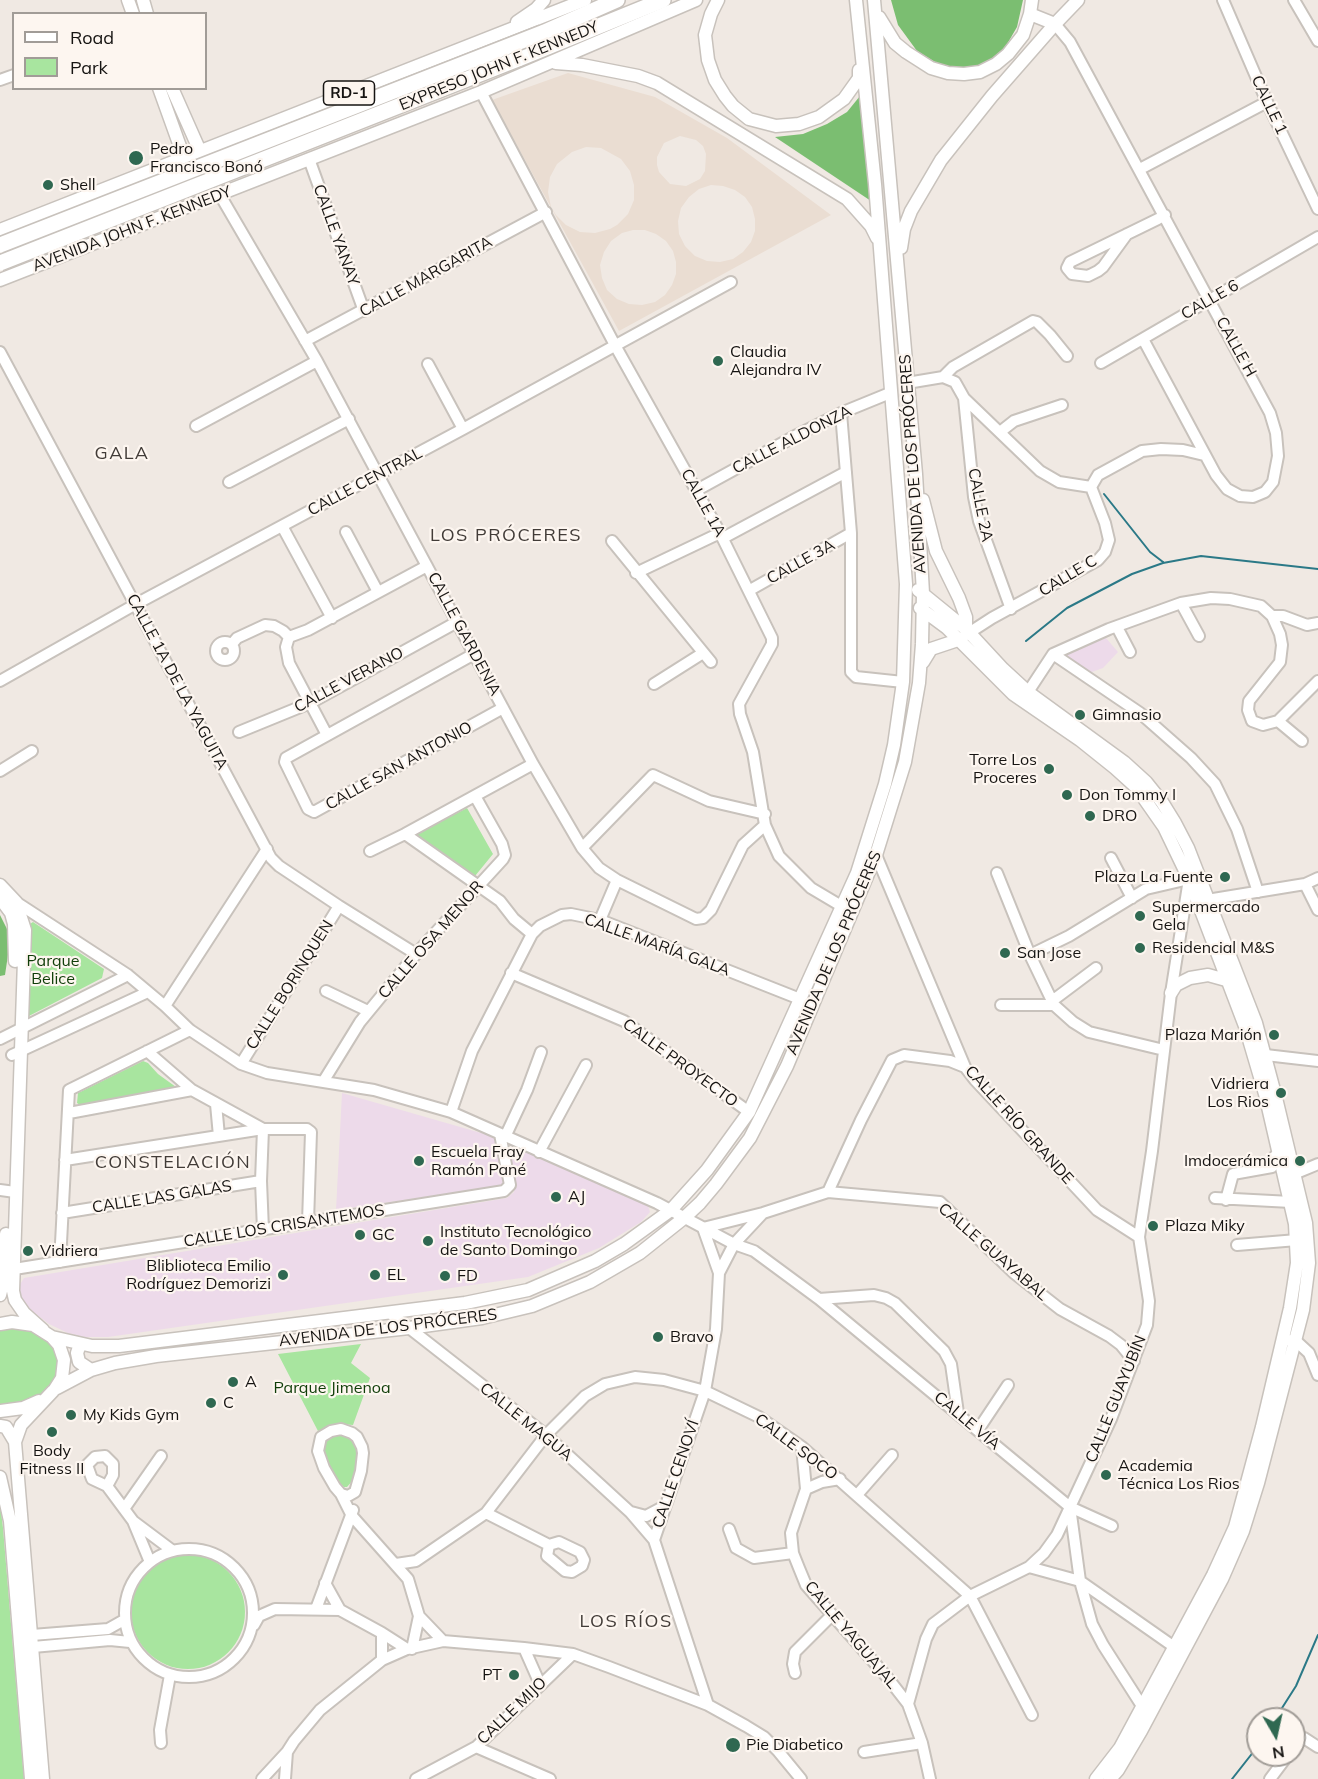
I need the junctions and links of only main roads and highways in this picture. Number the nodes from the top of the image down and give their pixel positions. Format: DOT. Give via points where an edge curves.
graph roads {
  1 [pos="544,0"];
  2 [pos="585,0"];
  3 [pos="617,0"];
  4 [pos="663,0"];
  5 [pos="696,0"];
  6 [pos="718,0"];
  7 [pos="856,0"];
  8 [pos="1032,0"];
  9 [pos="1077,0"];
  10 [pos="875,5"];
  11 [pos="1030,14"];
  12 [pos="1055,24"];
  13 [pos="499,34"];
  14 [pos="860,51"];
  15 [pos="552,63"];
  16 [pos="160,90"];
  17 [pos="173,90"];
  18 [pos="733,106"];
  19 [pos="722,122"];
  20 [pos="243,134"];
  21 [pos="200,151"];
  22 [pos="183,158"];
  23 [pos="143,174"];
  24 [pos="258,180"];
  25 [pos="220,195"];
  26 [pos="163,216"];
  27 [pos="0,230"];
  28 [pos="880,244"];
  29 [pos="0,245"];
  30 [pos="0,263"];
  31 [pos="898,273"];
  32 [pos="0,280"];
  33 [pos="916,474"];
  34 [pos="906,584"];
  35 [pos="923,593"];
  36 [pos="907,598"];
  37 [pos="923,610"];
  38 [pos="968,630"];
  39 [pos="958,640"];
  40 [pos="920,670"];
  41 [pos="1025,696"];
  42 [pos="0,885"];
  43 [pos="1202,900"];
  44 [pos="5,902"];
  45 [pos="1226,980"];
  46 [pos="1171,993"];
  47 [pos="1259,1054"];
  48 [pos="8,1191"];
  49 [pos="1308,1239"];
  50 [pos="3,1293"];
  51 [pos="0,1324"];
  52 [pos="48,1334"];
  53 [pos="80,1344"];
  54 [pos="91,1370"];
  55 [pos="55,1389"];
  56 [pos="0,1411"];
  57 [pos="0,1426"];
  58 [pos="15,1442"];
  59 [pos="0,1477"];
  60 [pos="1178,1650"];
  61 [pos="1146,1709"];
  62 [pos="31,1779"];
  63 [pos="42,1779"];
  64 [pos="1096,1779"];
  65 [pos="1110,1779"];
  1 -- 13 [label="main road"];
  2 -- 13 [label="main road"];
  3 -- 29 [label="highway, EXPRESO JOHN F. KENNEDY / RD-1, bridge"];
  4 -- 30 [label="highway, EXPRESO JOHN F. KENNEDY / RD-1, bridge"];
  5 -- 15 [label="main road, AVENIDA JOHN F. KENNEDY"];
  6 -- 18 [label="main road" via="706,27 705,43 711,70"];
  7 -- 14 [label="main road, AVENIDA DE LOS PRÓCERES"];
  8 -- 11 [label="main road"];
  9 -- 12 [label="main road"];
  10 -- 11 [label="main road" via="891,37 906,52 932,68 964,74 980,72 1008,54 1023,35"];
  10 -- 31 [label="main road, AVENIDA DE LOS PRÓCERES"];
  11 -- 12 [label="main road"];
  12 -- 31 [label="main road" via="941,160 911,210 904,229"];
  13 -- 20 [label="main road, RD-1"];
  14 -- 18 [label="main road" via="859,78 853,89 819,117 776,126 749,119"];
  14 -- 28 [label="main road, AVENIDA DE LOS PRÓCERES"];
  15 -- 19 [label="main road" via="638,76"];
  15 -- 24 [label="main road, AVENIDA JOHN F. KENNEDY"];
  16 -- 22 [label="main road"];
  17 -- 21 [label="main road"];
  18 -- 19 [label="main road"];
  19 -- 28 [label="main road" via="847,199 871,226"];
  20 -- 21 [label="main road, RD-1"];
  20 -- 24 [label="main road" via="222,153 222,165 228,177"];
  21 -- 22 [label="main road, RD-1"];
  21 -- 25 [label="main road"];
  22 -- 23 [label="main road, RD-1"];
  22 -- 25 [label="main road" via="200,188"];
  23 -- 26 [label="main road" via="167,171 182,182 182,200"];
  23 -- 27 [label="main road, RD-1"];
  24 -- 25 [label="main road, AVENIDA JOHN F. KENNEDY"];
  25 -- 26 [label="main road, AVENIDA JOHN F. KENNEDY"];
  26 -- 32 [label="main road, AVENIDA JOHN F. KENNEDY"];
  28 -- 34 [label="main road, AVENIDA DE LOS PRÓCERES"];
  31 -- 33 [label="main road, AVENIDA DE LOS PRÓCERES"];
  33 -- 35 [label="main road, AVENIDA DE LOS PRÓCERES"];
  33 -- 38 [label="main road" via="936,551 959,598"];
  34 -- 35 [label="main road"];
  34 -- 36 [label="main road, AVENIDA DE LOS PRÓCERES"];
  35 -- 37 [label="main road, AVENIDA DE LOS PRÓCERES"];
  35 -- 38 [label="main road"];
  36 -- 37 [label="main road"];
  36 -- 53 [label="main road, AVENIDA DE LOS PRÓCERES" via="903,682 894,745 857,873 749,1113 671,1210 595,1261 528,1290 499,1297 119,1346"];
  37 -- 39 [label="main road"];
  37 -- 40 [label="main road, AVENIDA DE LOS PRÓCERES"];
  38 -- 41 [label="main road"];
  39 -- 40 [label="main road" via="931,649"];
  39 -- 41 [label="main road" via="1000,682"];
  40 -- 54 [label="main road, AVENIDA DE LOS PRÓCERES" via="905,762 876,855 787,1066 734,1162 684,1218 640,1253 590,1282 508,1312 409,1328 156,1356"];
  41 -- 43 [label="main road" via="1136,787 1164,827"];
  41 -- 43 [label="main road" via="1124,762 1146,782 1188,848"];
  42 -- 44 [label="main road"];
  43 -- 45 [label="main road"];
  43 -- 47 [label="main road" via="1256,1023"];
  44 -- 48 [label="main road" via="16,938 17,1031"];
  45 -- 46 [label="main road" via="1208,975 1190,978 1176,985"];
  45 -- 47 [label="main road"];
  47 -- 49 [label="main road" via="1294,1174"];
  47 -- 49 [label="main road" via="1291,1202"];
  48 -- 50 [label="main road" via="9,1270"];
  49 -- 60 [label="main road" via="1235,1527"];
  49 -- 60 [label="main road" via="1307,1290 1296,1341 1243,1531 1222,1580"];
  50 -- 52 [label="main road"];
  51 -- 52 [label="main road, AVENIDA DE LOS PRÓCERES" via="23,1323"];
  52 -- 53 [label="main road, AVENIDA DE LOS PRÓCERES"];
  52 -- 55 [label="main road" via="64,1360 62,1378"];
  53 -- 54 [label="main road" via="77,1358"];
  54 -- 55 [label="main road, AVENIDA DE LOS PRÓCERES"];
  55 -- 56 [label="main road, AVENIDA DE LOS PRÓCERES" via="32,1405"];
  55 -- 58 [label="main road" via="21,1425"];
  57 -- 58 [label="main road" via="6,1427"];
  58 -- 63 [label="main road"];
  59 -- 62 [label="main road" via="10,1521"];
  60 -- 61 [label="main road"];
  61 -- 64 [label="main road"];
  61 -- 65 [label="main road" via="1129,1752"];
}
